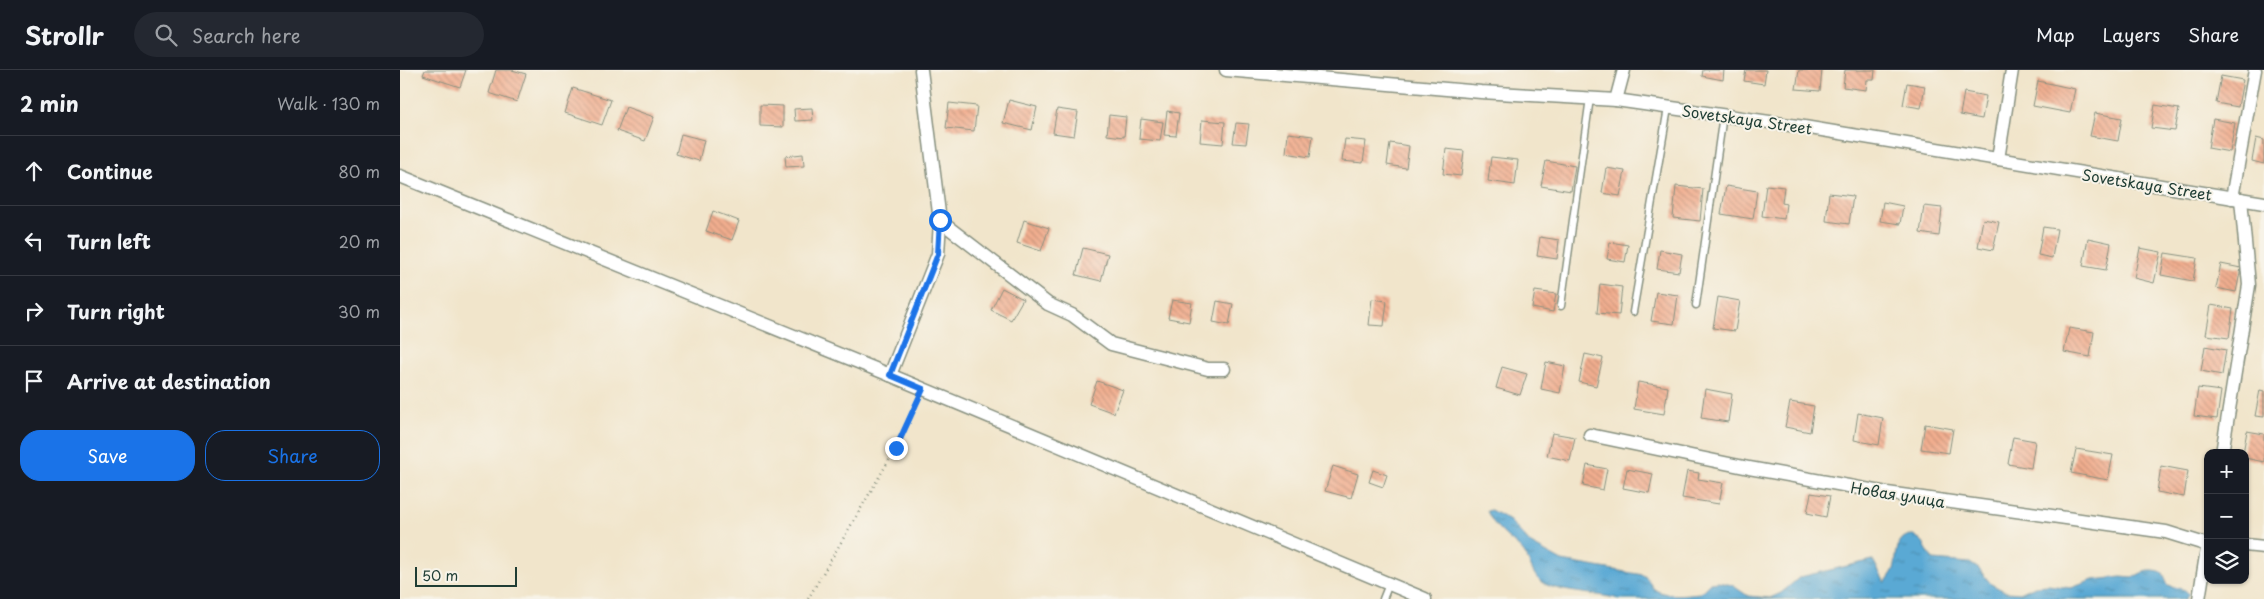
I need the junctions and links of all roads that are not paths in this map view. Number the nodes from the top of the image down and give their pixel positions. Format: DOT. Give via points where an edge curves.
graph roads {
  1 [pos="921,70"];
  2 [pos="1226,70"];
  3 [pos="1624,70"];
  4 [pos="2012,70"];
  5 [pos="2255,70"];
  6 [pos="1590,98"];
  7 [pos="1616,100"];
  8 [pos="1668,108"];
  9 [pos="1723,116"];
  10 [pos="1998,160"];
  11 [pos="400,176"];
  12 [pos="2236,198"];
  13 [pos="2264,203"];
  14 [pos="940,220"];
  15 [pos="1696,305"];
  16 [pos="1561,306"];
  17 [pos="1633,312"];
  18 [pos="1224,369"];
  19 [pos="890,375"];
  20 [pos="1590,435"];
  21 [pos="2223,449"];
  22 [pos="2204,543"];
  23 [pos="2249,545"];
  24 [pos="2264,547"];
  25 [pos="2204,568"];
  26 [pos="1389,584"];
  27 [pos="1382,599"];
  28 [pos="1425,599"];
  29 [pos="2199,599"];
  1 -- 14 [label="street"];
  2 -- 6 [label="street, Sovetskaya Street"];
  3 -- 7 [label="street"];
  4 -- 10 [label="street"];
  5 -- 12 [label="street"];
  6 -- 7 [label="street, Sovetskaya Street"];
  6 -- 16 [label="lane"];
  7 -- 8 [label="street, Sovetskaya Street"];
  8 -- 9 [label="street, Sovetskaya Street"];
  8 -- 17 [label="lane"];
  9 -- 10 [label="street, Sovetskaya Street"];
  9 -- 15 [label="lane"];
  10 -- 12 [label="street, Sovetskaya Street"];
  11 -- 19 [label="street"];
  12 -- 13 [label="street, Sovetskaya Street"];
  12 -- 21 [label="street" via="2249,285"];
  14 -- 18 [label="street" via="1048,304 1072,315 1111,344 1208,369"];
  14 -- 19 [label="street" via="938,254"];
  19 -- 26 [label="street"];
  20 -- 22 [label="street, Новая улица" via="1749,468 1887,492 2166,532"];
  23 -- 24 [label="street"];
  25 -- 29 [label="street"];
  26 -- 27 [label="lane"];
  26 -- 28 [label="street"];
}
